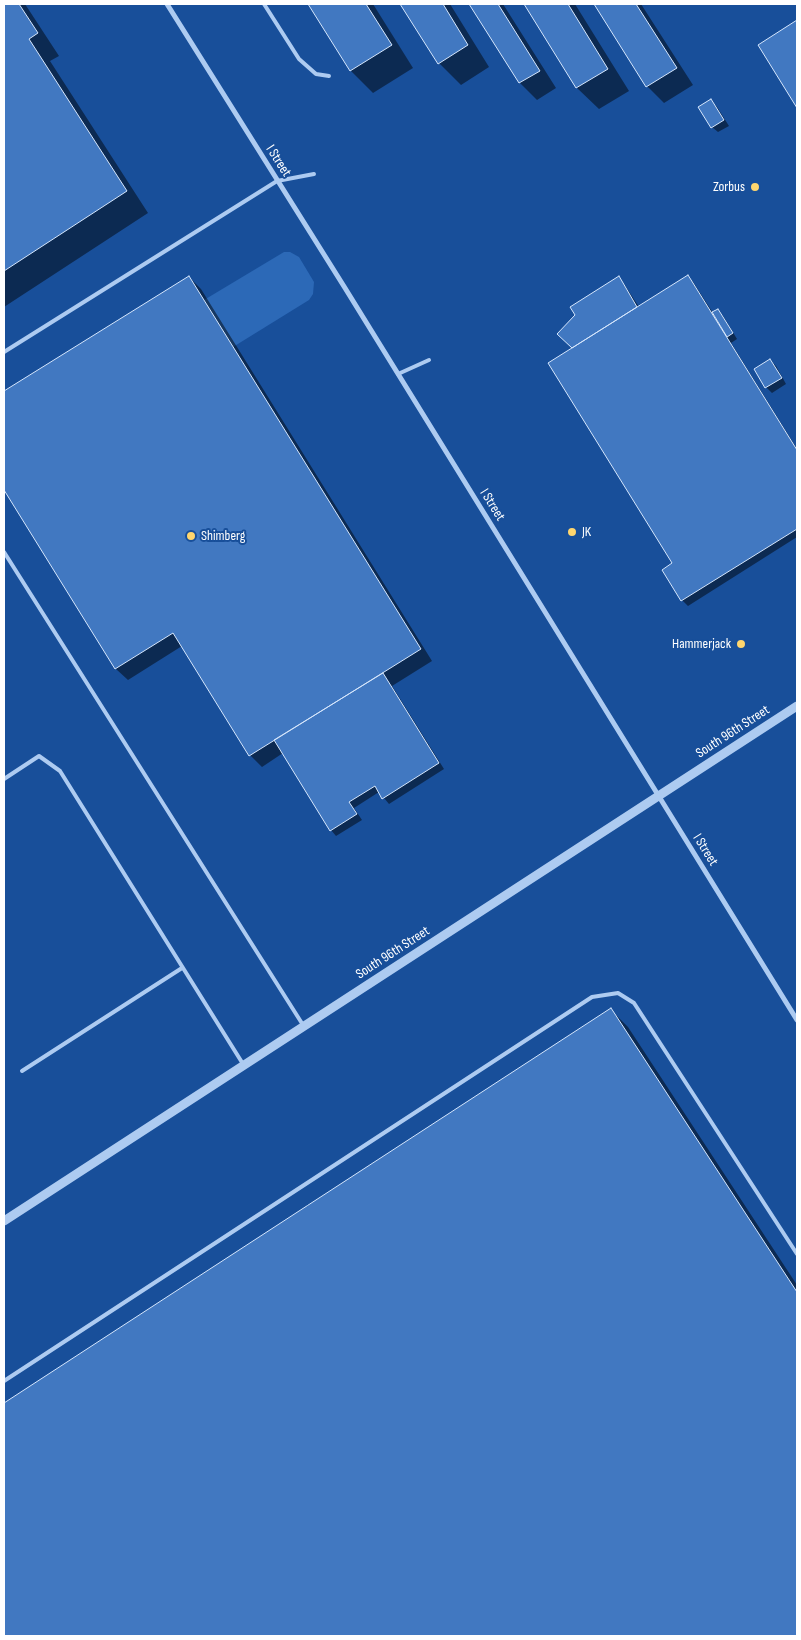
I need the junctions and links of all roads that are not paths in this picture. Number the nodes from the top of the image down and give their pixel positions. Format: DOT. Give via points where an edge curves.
graph roads {
  1 [pos="166,4"];
  2 [pos="264,4"];
  3 [pos="329,76"];
  4 [pos="314,174"];
  5 [pos="277,181"];
  6 [pos="4,352"];
  7 [pos="429,360"];
  8 [pos="398,374"];
  9 [pos="4,552"];
  10 [pos="797,706"];
  11 [pos="4,778"];
  12 [pos="658,796"];
  13 [pos="182,968"];
  14 [pos="797,1020"];
  15 [pos="304,1027"];
  16 [pos="244,1066"];
  17 [pos="22,1071"];
  18 [pos="4,1221"];
  19 [pos="797,1254"];
  20 [pos="4,1381"];
  1 -- 5 [label="street, I Street"];
  2 -- 3 [label="lane" via="299,59 316,74"];
  4 -- 5 [label="lane"];
  5 -- 6 [label="lane"];
  5 -- 8 [label="street, I Street"];
  7 -- 8 [label="lane"];
  8 -- 12 [label="street, I Street"];
  9 -- 15 [label="lane"];
  10 -- 12 [label="street, South 96th Street"];
  11 -- 13 [label="lane" via="40,756 60,771"];
  12 -- 14 [label="street, I Street"];
  12 -- 15 [label="street, South 96th Street"];
  13 -- 16 [label="lane"];
  13 -- 17 [label="lane"];
  15 -- 16 [label="street, South 96th Street"];
  16 -- 18 [label="street, South 96th Street"];
  19 -- 20 [label="lane" via="634,1003 618,992 592,997"];
}
